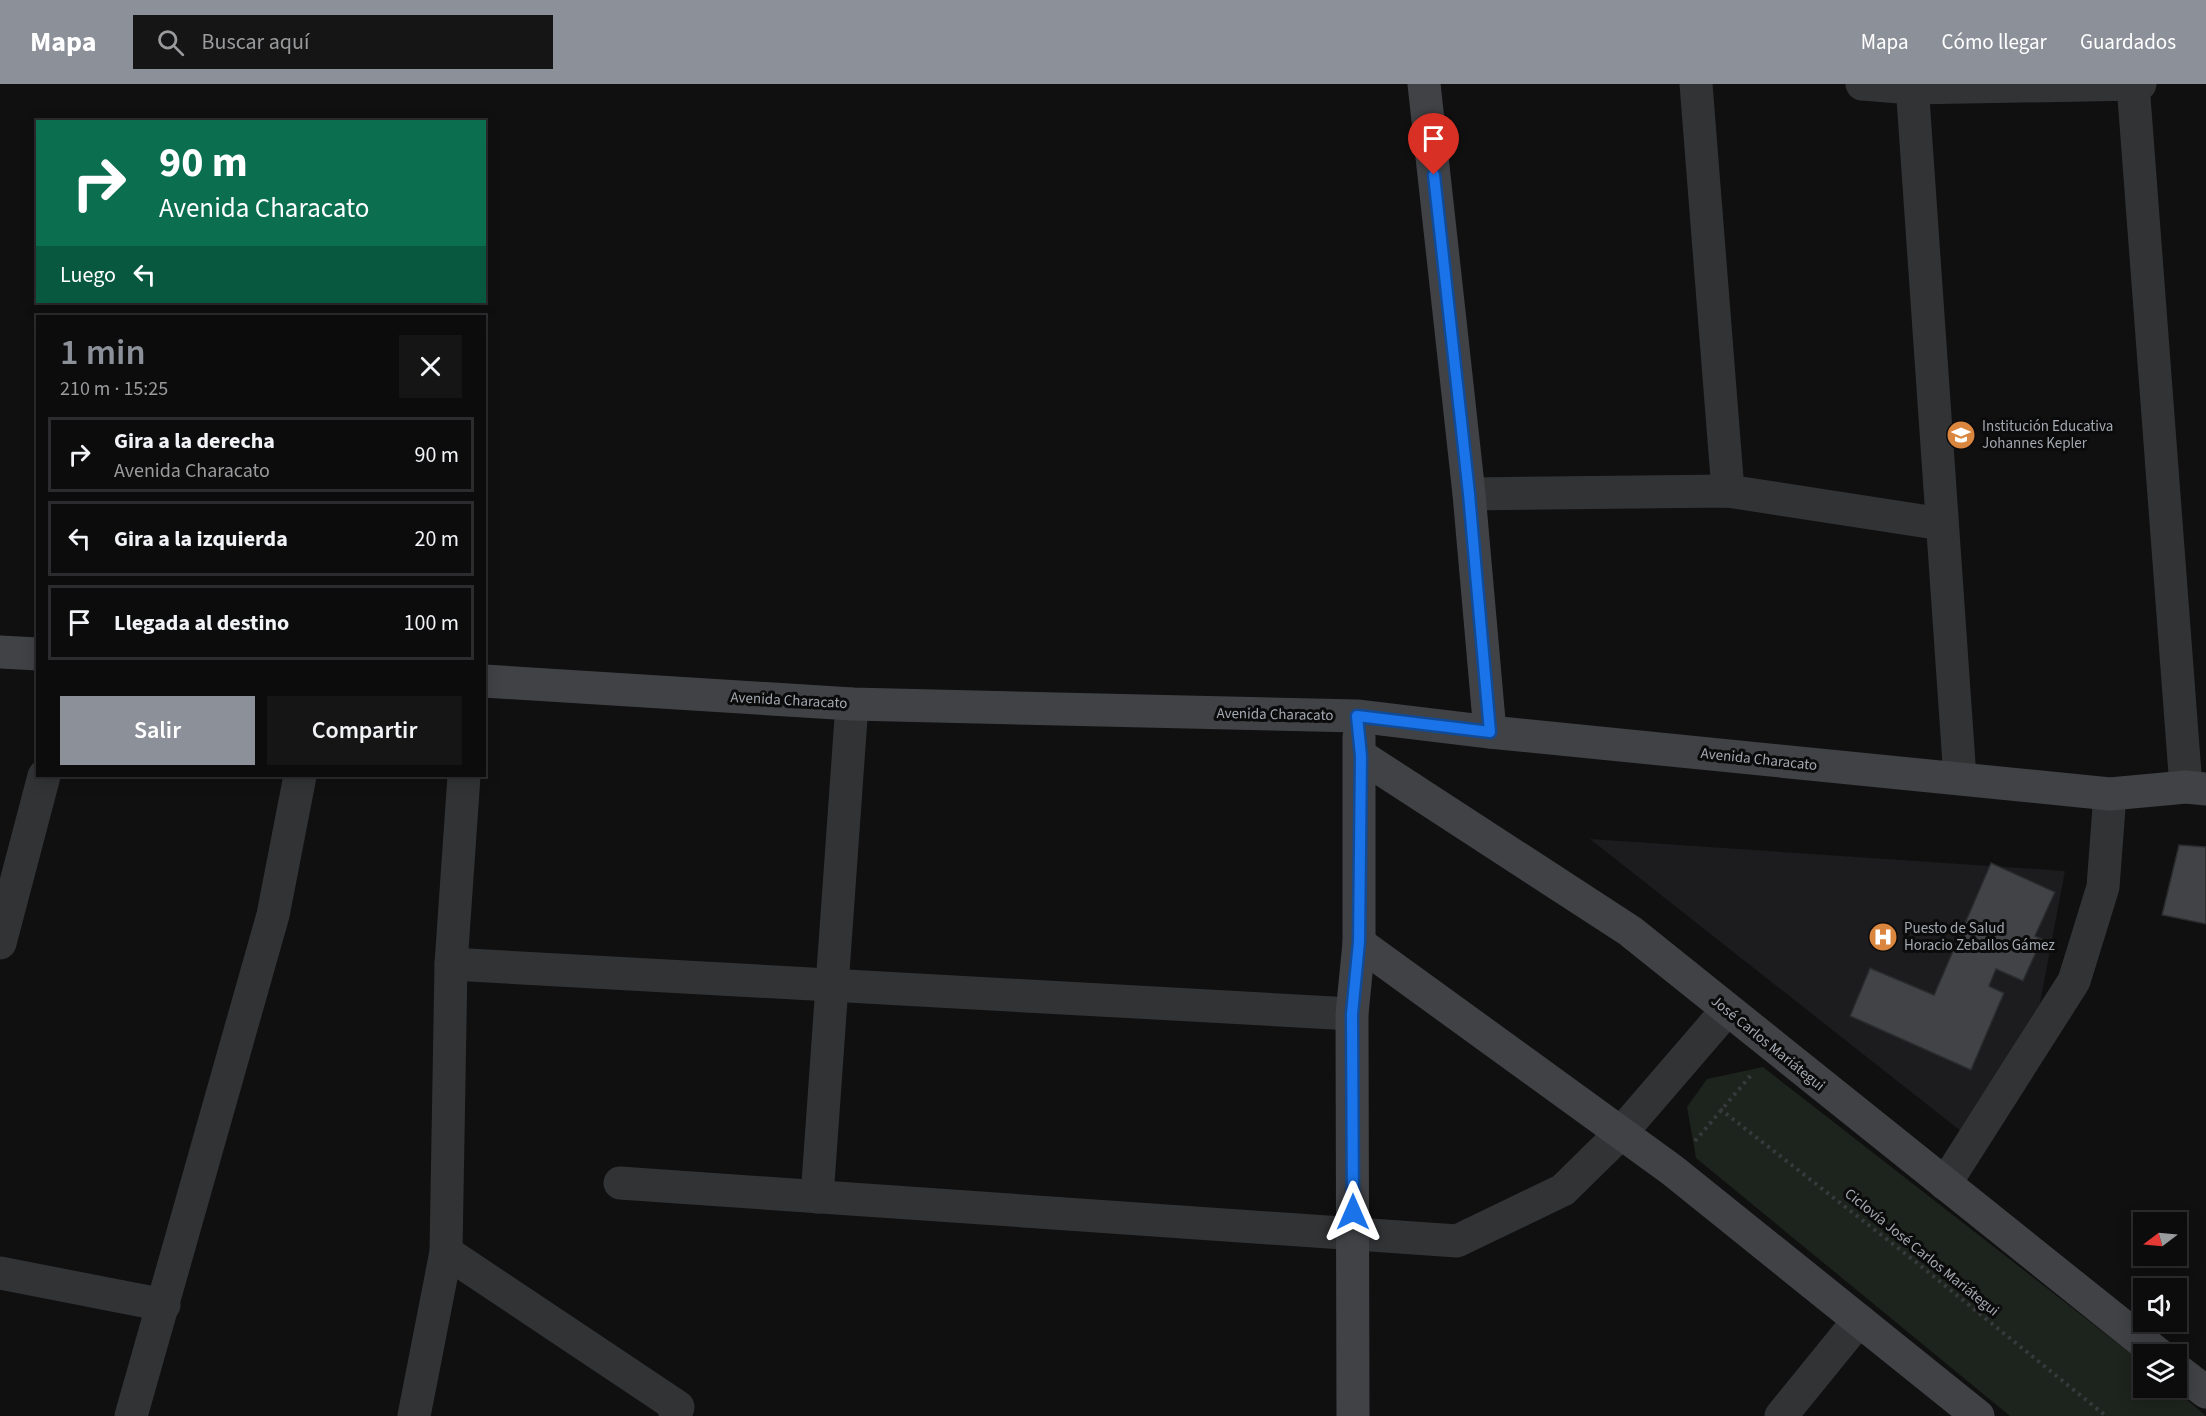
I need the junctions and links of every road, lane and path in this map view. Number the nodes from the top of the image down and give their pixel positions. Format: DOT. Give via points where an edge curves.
graph roads {
  1 [pos="1424,84"];
  2 [pos="1696,84"];
  3 [pos="1862,84"];
  4 [pos="2133,84"];
  5 [pos="2140,84"];
  6 [pos="1912,86"];
  7 [pos="1728,491"];
  8 [pos="1469,494"];
  9 [pos="1942,524"];
  10 [pos="0,652"];
  11 [pos="36,654"];
  12 [pos="486,681"];
  13 [pos="852,704"];
  14 [pos="1357,716"];
  15 [pos="1490,732"];
  16 [pos="1361,756"];
  17 [pos="44,777"];
  18 [pos="300,777"];
  19 [pos="464,777"];
  20 [pos="1960,778"];
  21 [pos="2196,788"];
  22 [pos="2110,794"];
  23 [pos="1359,942"];
  24 [pos="0,943"];
  25 [pos="451,964"];
  26 [pos="831,985"];
  27 [pos="1727,1010"];
  28 [pos="1352,1014"];
  29 [pos="1774,1049"];
  30 [pos="1720,1108"];
  31 [pos="1621,1132"];
  32 [pos="1672,1170"];
  33 [pos="620,1183"];
  34 [pos="1945,1184"];
  35 [pos="817,1197"];
  36 [pos="1353,1235"];
  37 [pos="446,1252"];
  38 [pos="0,1273"];
  39 [pos="164,1305"];
  40 [pos="1859,1320"];
  41 [pos="2145,1344"];
  42 [pos="2187,1377"];
  43 [pos="2206,1392"];
  44 [pos="131,1416"];
  45 [pos="414,1416"];
  46 [pos="675,1416"];
  47 [pos="1353,1416"];
  48 [pos="1781,1416"];
  49 [pos="1978,1416"];
  50 [pos="2106,1416"];
  1 -- 8 [label="street"];
  2 -- 7 [label="street"];
  3 -- 6 [label="street"];
  4 -- 5 [label="street"];
  4 -- 6 [label="street"];
  4 -- 21 [label="street"];
  6 -- 9 [label="street"];
  7 -- 8 [label="street"];
  7 -- 9 [label="street"];
  8 -- 15 [label="street"];
  9 -- 20 [label="street"];
  10 -- 11 [label="street"];
  12 -- 13 [label="street, Avenida Characato"];
  13 -- 14 [label="street, Avenida Characato"];
  13 -- 26 [label="street"];
  14 -- 15 [label="street, Avenida Characato"];
  14 -- 16 [label="street"];
  15 -- 20 [label="street, Avenida Characato"];
  16 -- 23 [label="street"];
  16 -- 27 [label="street, José Carlos Mariátegui" via="1630,931"];
  17 -- 24 [label="street"];
  18 -- 39 [label="street" via="273,915"];
  19 -- 25 [label="street"];
  20 -- 22 [label="street, Avenida Characato"];
  21 -- 22 [label="street, Avenida Characato"];
  22 -- 34 [label="street" via="2103,887 2074,981"];
  23 -- 28 [label="street"];
  23 -- 31 [label="street"];
  25 -- 26 [label="street"];
  25 -- 37 [label="street"];
  26 -- 28 [label="street"];
  26 -- 35 [label="street"];
  27 -- 29 [label="street, José Carlos Mariátegui"];
  27 -- 31 [label="street"];
  28 -- 36 [label="street"];
  29 -- 30 [label="path"];
  29 -- 34 [label="street, José Carlos Mariátegui"];
  30 -- 32 [label="path"];
  30 -- 50 [label="path, Ciclovía José Carlos Mariátegui"];
  31 -- 32 [label="street"];
  31 -- 36 [label="street" via="1563,1190 1457,1241"];
  32 -- 40 [label="street"];
  33 -- 35 [label="street"];
  34 -- 41 [label="street, José Carlos Mariátegui"];
  35 -- 36 [label="street"];
  36 -- 47 [label="street"];
  37 -- 45 [label="street"];
  37 -- 46 [label="street" via="678,1407"];
  38 -- 39 [label="street"];
  39 -- 44 [label="street"];
  40 -- 48 [label="street"];
  40 -- 49 [label="street"];
  42 -- 43 [label="street"];
}
